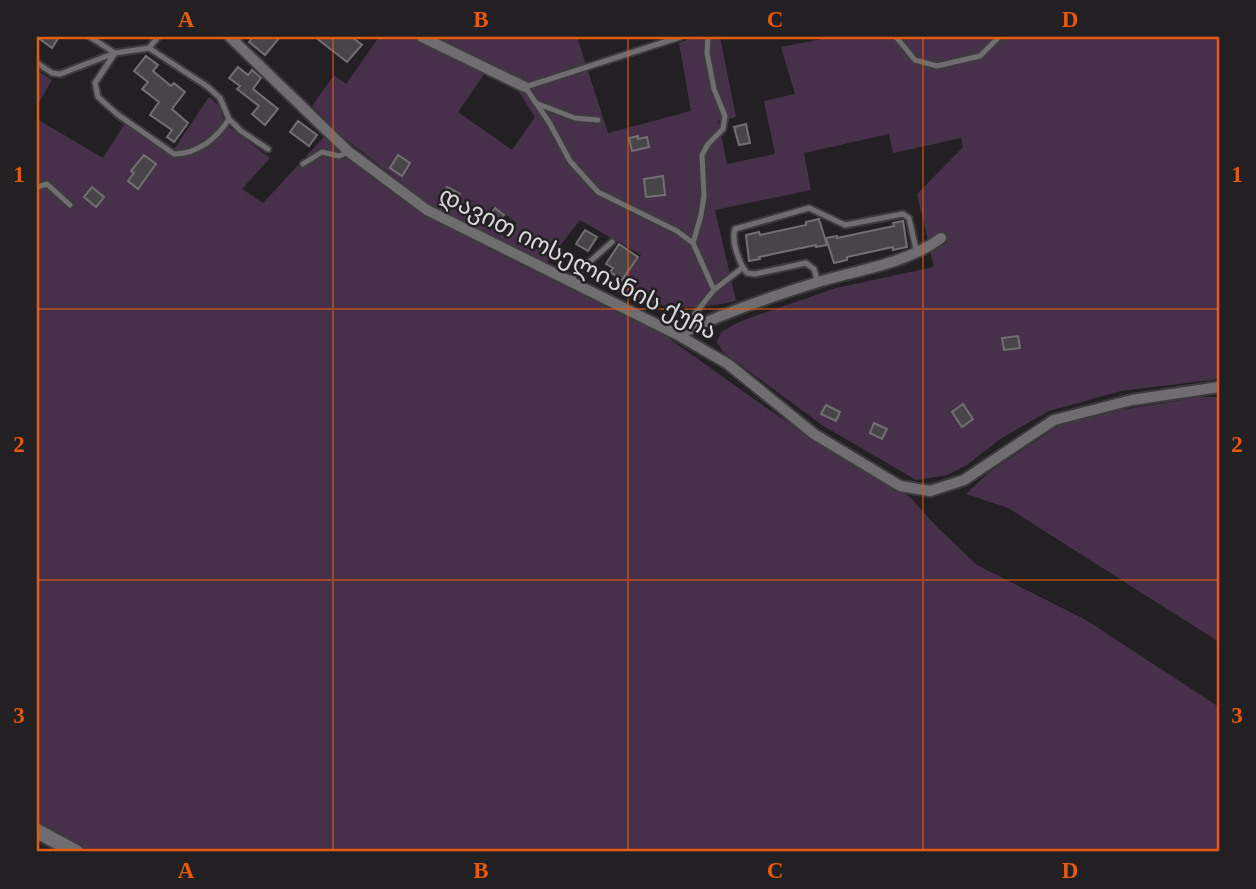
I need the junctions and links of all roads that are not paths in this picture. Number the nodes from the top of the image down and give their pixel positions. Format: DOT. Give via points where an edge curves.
graph roads {
  1 [pos="90,37"];
  2 [pos="158,37"];
  3 [pos="230,37"];
  4 [pos="422,37"];
  5 [pos="680,37"];
  6 [pos="708,37"];
  7 [pos="895,37"];
  8 [pos="999,37"];
  9 [pos="149,48"];
  10 [pos="115,53"];
  11 [pos="37,63"];
  12 [pos="525,87"];
  13 [pos="538,104"];
  14 [pos="229,119"];
  15 [pos="598,120"];
  16 [pos="268,149"];
  17 [pos="349,152"];
  18 [pos="303,164"];
  19 [pos="37,187"];
  20 [pos="70,205"];
  21 [pos="942,238"];
  22 [pos="612,242"];
  23 [pos="693,243"];
  24 [pos="917,254"];
  25 [pos="743,268"];
  26 [pos="568,281"];
  27 [pos="818,283"];
  28 [pos="714,290"];
  29 [pos="678,335"];
  30 [pos="1219,387"];
  31 [pos="37,831"];
  32 [pos="76,852"];
  1 -- 10 [label="lane"];
  2 -- 9 [label="lane"];
  3 -- 17 [label="street, დავით იოსელიანის ქუჩა"];
  4 -- 12 [label="street"];
  5 -- 12 [label="lane"];
  6 -- 23 [label="lane" via="714,89 725,116 723,128 702,155 704,195"];
  7 -- 8 [label="lane" via="915,60 937,66 980,56"];
  9 -- 10 [label="lane"];
  9 -- 14 [label="lane" via="208,87 220,98"];
  10 -- 11 [label="lane" via="60,74"];
  10 -- 14 [label="lane" via="95,83 98,97 174,154 192,151 213,138"];
  12 -- 13 [label="lane"];
  13 -- 15 [label="lane" via="575,118"];
  13 -- 23 [label="lane" via="570,161 598,192"];
  14 -- 16 [label="lane"];
  17 -- 18 [label="lane" via="339,156 323,152"];
  17 -- 26 [label="street, დავით იოსელიანის ქუჩა" via="427,210"];
  19 -- 20 [label="lane" via="47,184"];
  21 -- 24 [label="street"];
  22 -- 26 [label="lane"];
  23 -- 28 [label="lane"];
  24 -- 25 [label="lane" via="909,218 903,214 845,225 808,208 735,229"];
  24 -- 27 [label="street"];
  25 -- 27 [label="lane" via="755,274 806,263 814,269"];
  25 -- 28 [label="lane"];
  26 -- 29 [label="street, დავით იოსელიანის ქუჩა"];
  27 -- 29 [label="street"];
  28 -- 29 [label="lane"];
  29 -- 30 [label="street, დავით იოსელიანის ქუჩა" via="727,365 814,434 900,486 930,491 964,481 1054,420 1132,400"];
  31 -- 32 [label="main road"];
}
